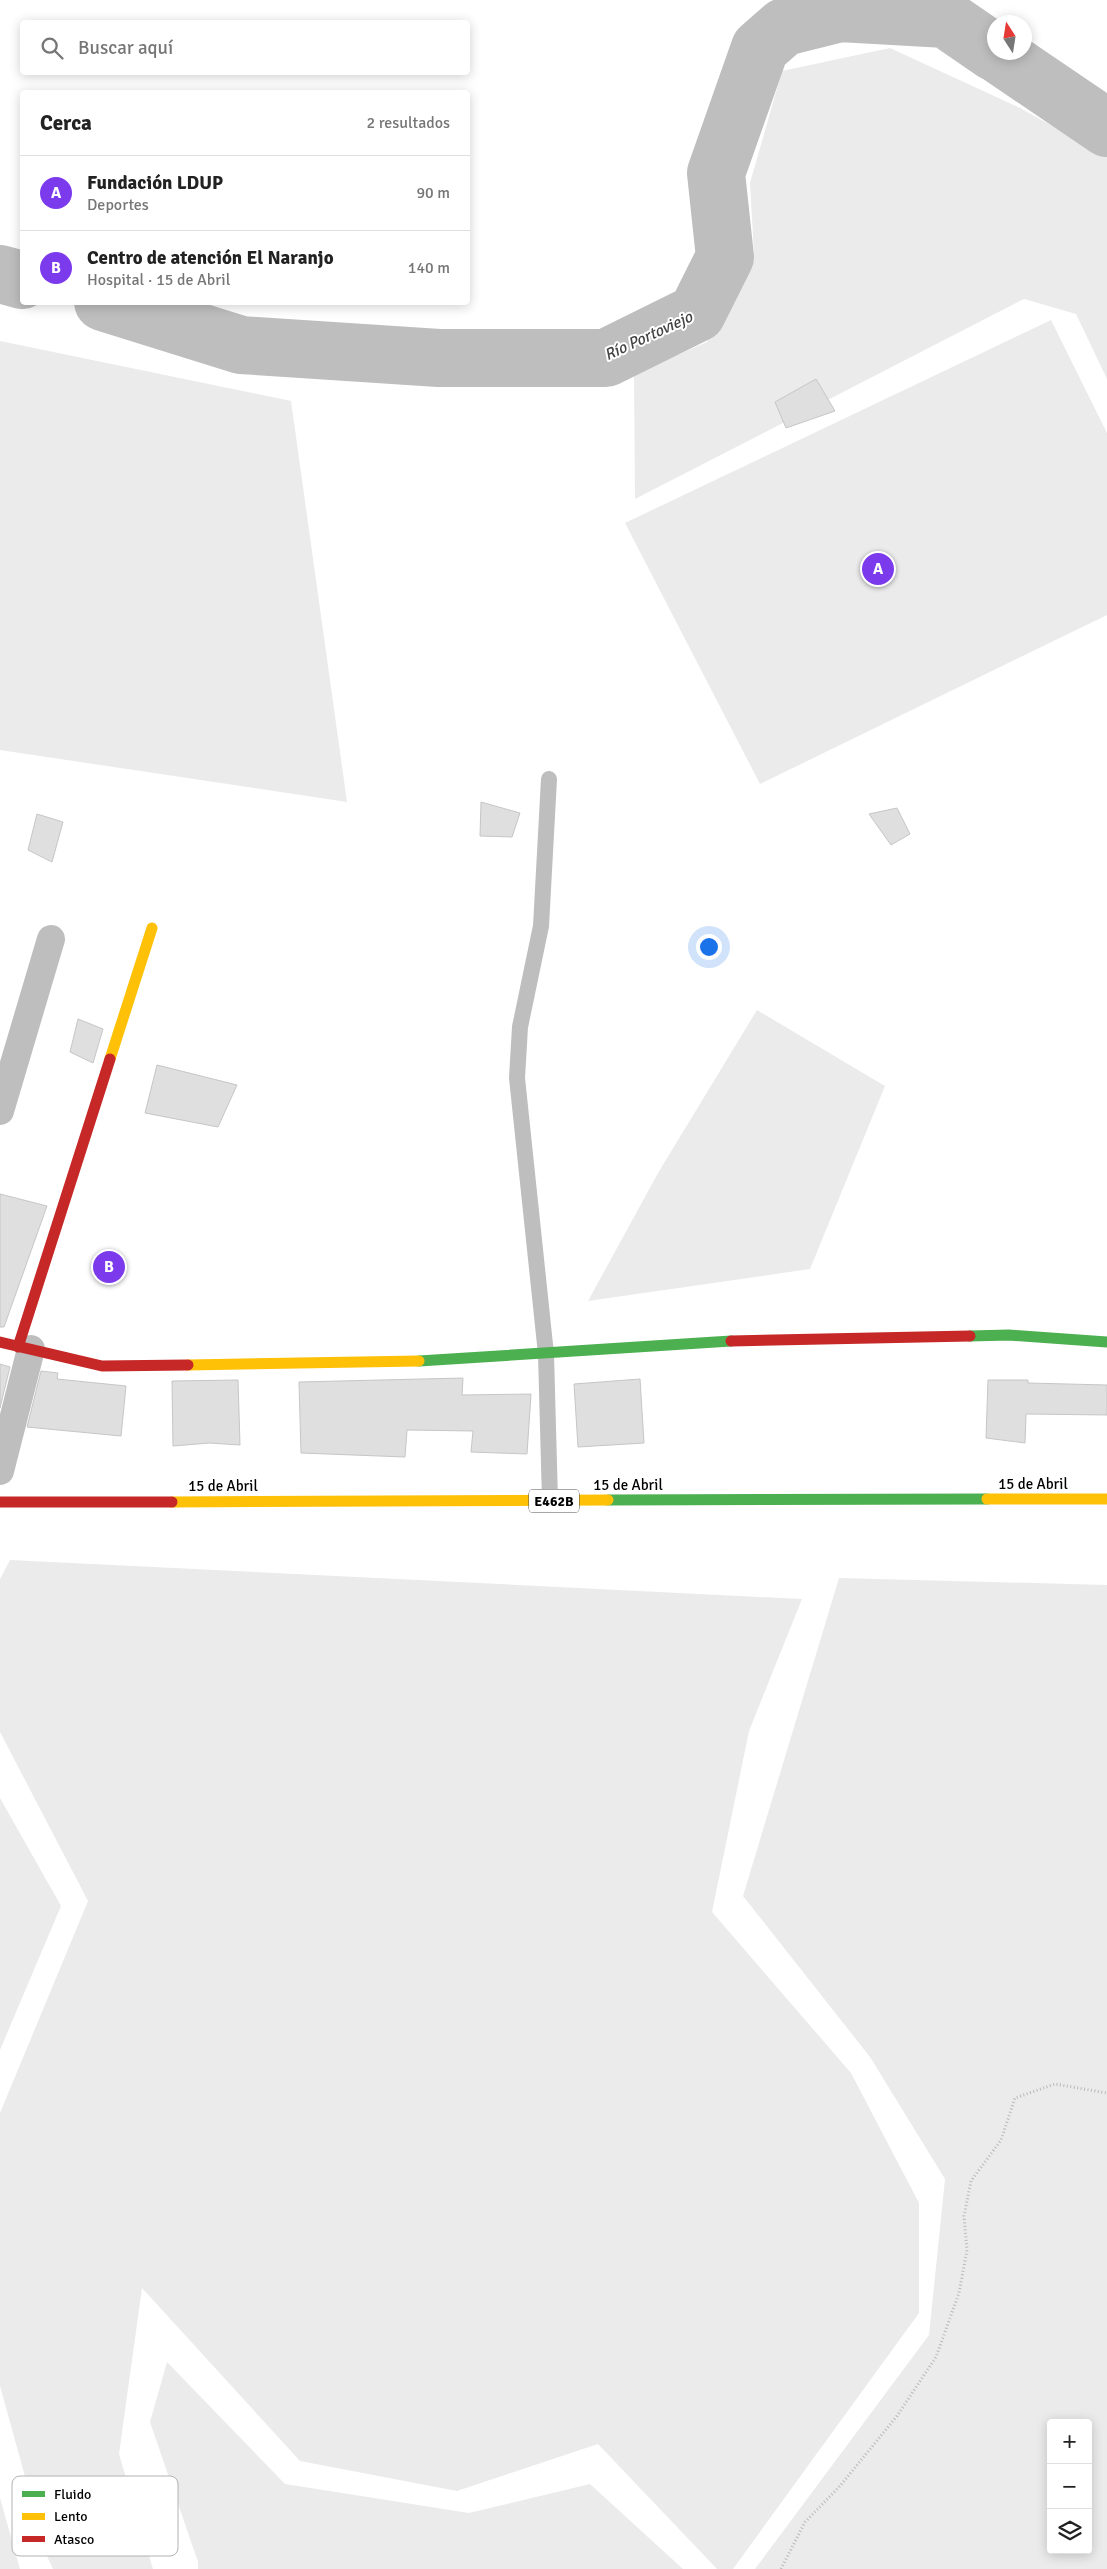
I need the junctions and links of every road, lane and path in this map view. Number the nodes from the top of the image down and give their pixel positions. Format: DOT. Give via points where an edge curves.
graph roads {
  1 [pos="548,778"];
  2 [pos="152,928"];
  3 [pos="51,939"];
  4 [pos="0,1111"];
  5 [pos="0,1342"];
  6 [pos="1107,1342"];
  7 [pos="25,1348"];
  8 [pos="546,1354"];
  9 [pos="0,1471"];
  10 [pos="1107,1499"];
  11 [pos="550,1500"];
  12 [pos="0,1502"];
  13 [pos="1107,2093"];
  14 [pos="781,2569"];
  1 -- 8 [label="lane" via="541,926 520,1027 517,1078"];
  2 -- 7 [label="street"];
  3 -- 4 [label="street"];
  5 -- 7 [label="street"];
  6 -- 8 [label="street" via="1009,1335 704,1342"];
  7 -- 8 [label="street" via="102,1366 454,1361"];
  7 -- 9 [label="street"];
  8 -- 11 [label="lane"];
  10 -- 11 [label="street, 15 de Abril / E462B"];
  11 -- 12 [label="street, 15 de Abril / E462B"];
  13 -- 14 [label="path" via="1055,2084 1015,2098 1001,2140 970,2181 964,2216 967,2250 959,2294 936,2357 897,2416 840,2486 805,2522"];
}
